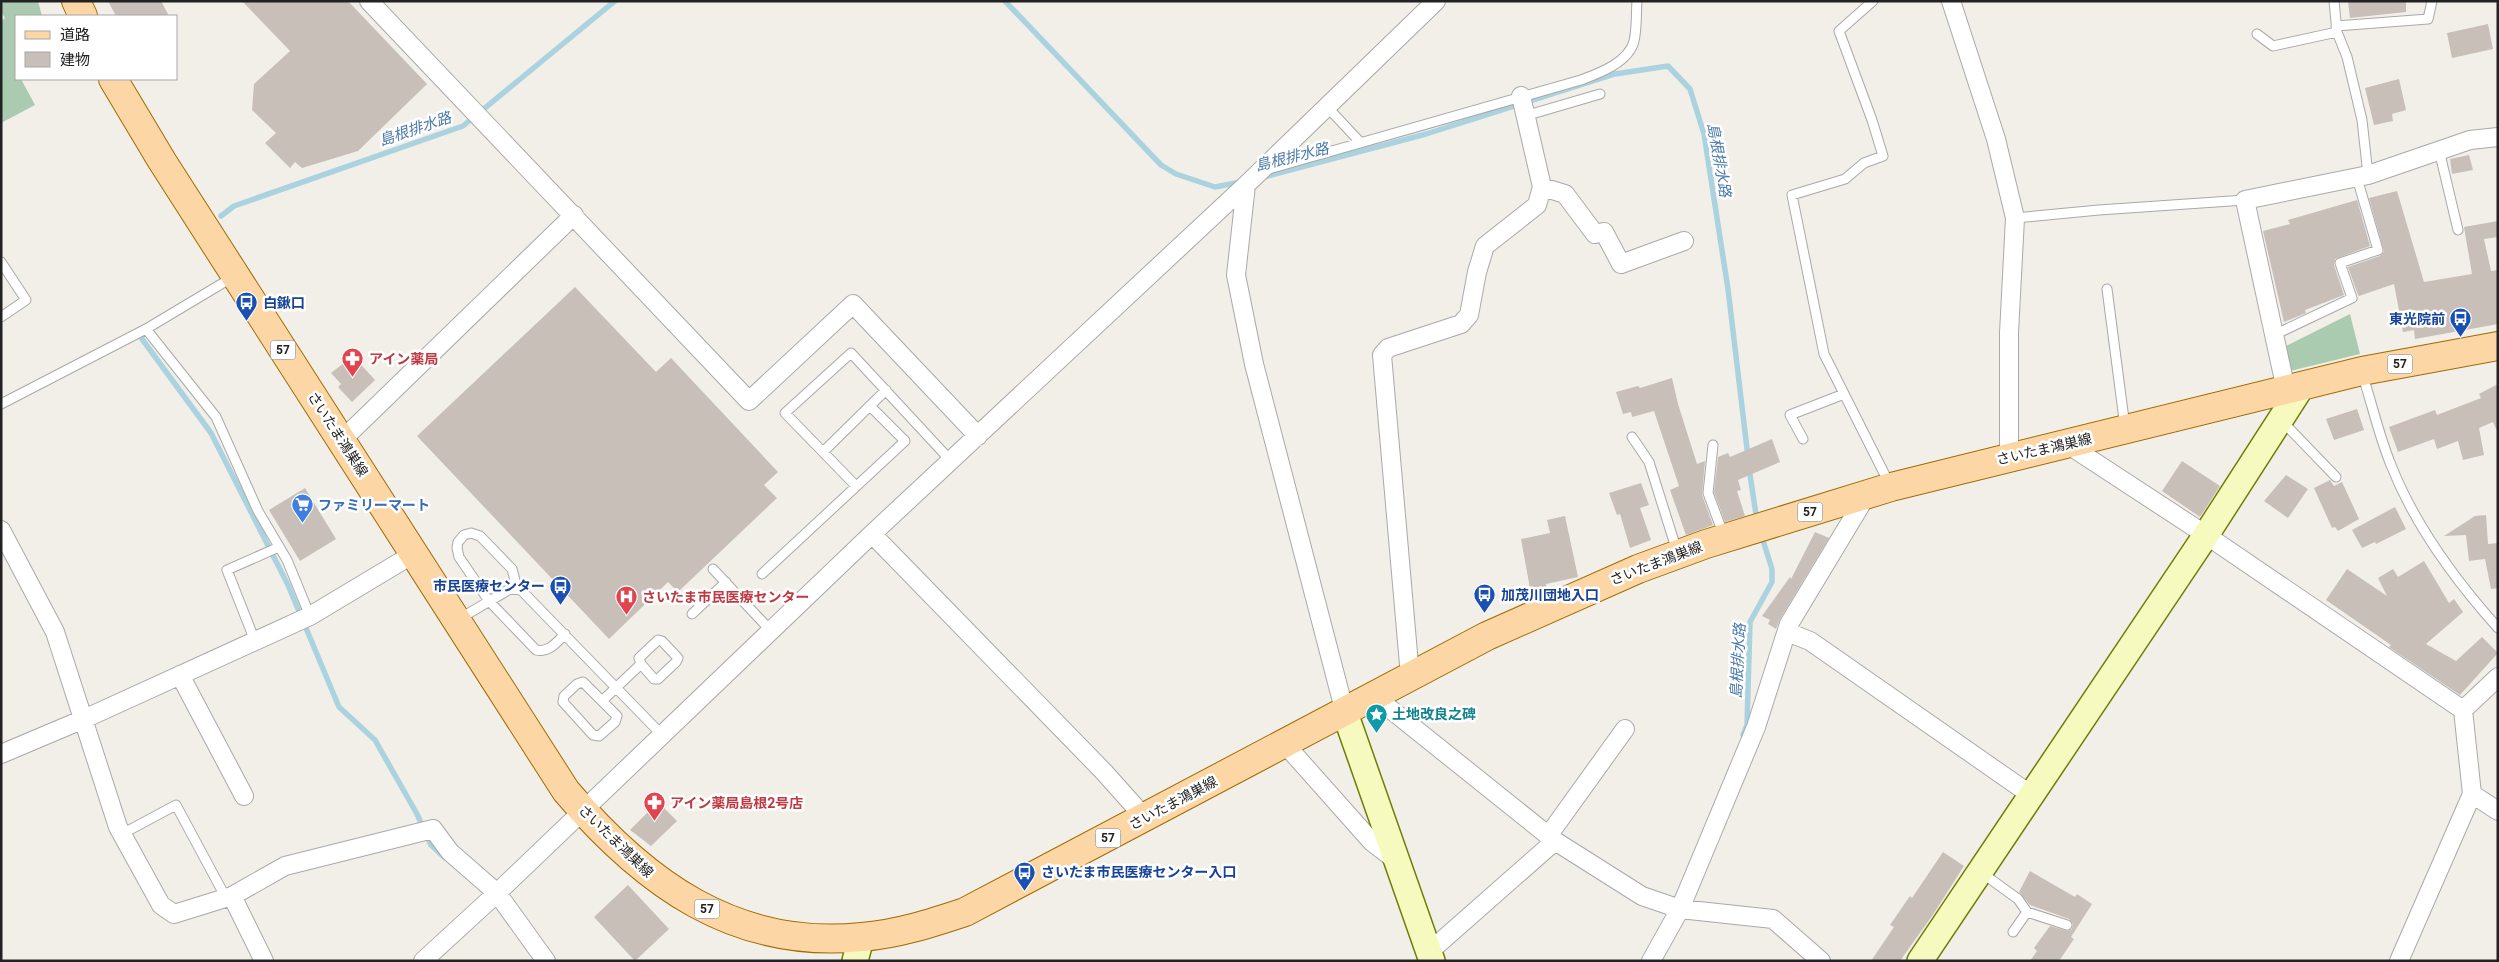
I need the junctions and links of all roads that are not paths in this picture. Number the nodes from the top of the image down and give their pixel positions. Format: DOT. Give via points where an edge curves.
graph roads {
  1 [pos="76,1"];
  2 [pos="369,1"];
  3 [pos="1436,1"];
  4 [pos="1637,1"];
  5 [pos="1873,1"];
  6 [pos="1951,1"];
  7 [pos="2334,1"];
  8 [pos="2432,1"];
  9 [pos="83,15"];
  10 [pos="2336,29"];
  11 [pos="2257,34"];
  12 [pos="114,80"];
  13 [pos="1600,94"];
  14 [pos="1521,96"];
  15 [pos="1324,108"];
  16 [pos="1526,116"];
  17 [pos="2498,136"];
  18 [pos="1360,142"];
  19 [pos="2439,150"];
  20 [pos="1259,172"];
  21 [pos="2363,176"];
  22 [pos="1246,185"];
  23 [pos="1542,187"];
  24 [pos="2245,200"];
  25 [pos="574,215"];
  26 [pos="2015,218"];
  27 [pos="2458,230"];
  28 [pos="1684,241"];
  29 [pos="1,262"];
  30 [pos="235,276"];
  31 [pos="2107,289"];
  32 [pos="1,317"];
  33 [pos="146,329"];
  34 [pos="2274,335"];
  35 [pos="2498,346"];
  36 [pos="2362,372"];
  37 [pos="2294,388"];
  38 [pos="886,390"];
  39 [pos="1844,394"];
  40 [pos="1,404"];
  41 [pos="870,406"];
  42 [pos="2281,420"];
  43 [pos="2125,430"];
  44 [pos="978,436"];
  45 [pos="1632,437"];
  46 [pos="1803,439"];
  47 [pos="342,440"];
  48 [pos="2067,444"];
  49 [pos="1713,445"];
  50 [pos="823,452"];
  51 [pos="2009,458"];
  52 [pos="951,461"];
  53 [pos="2336,478"];
  54 [pos="856,486"];
  55 [pos="1880,490"];
  56 [pos="1,530"];
  57 [pos="872,534"];
  58 [pos="2206,534"];
  59 [pos="1724,538"];
  60 [pos="279,547"];
  61 [pos="415,553"];
  62 [pos="1678,554"];
  63 [pos="713,569"];
  64 [pos="762,574"];
  65 [pos="726,582"];
  66 [pos="518,588"];
  67 [pos="489,601"];
  68 [pos="692,614"];
  69 [pos="310,616"];
  70 [pos="457,620"];
  71 [pos="2498,628"];
  72 [pos="771,631"];
  73 [pos="1786,632"];
  74 [pos="565,634"];
  75 [pos="256,641"];
  76 [pos="641,664"];
  77 [pos="180,675"];
  78 [pos="1410,676"];
  79 [pos="2498,677"];
  80 [pos="617,687"];
  81 [pos="1374,696"];
  82 [pos="603,700"];
  83 [pos="2462,710"];
  84 [pos="1345,713"];
  85 [pos="84,719"];
  86 [pos="1625,729"];
  87 [pos="662,735"];
  88 [pos="1284,743"];
  89 [pos="1,754"];
  90 [pos="2472,794"];
  91 [pos="2031,795"];
  92 [pos="244,796"];
  93 [pos="583,810"];
  94 [pos="2498,811"];
  95 [pos="1145,818"];
  96 [pos="122,834"];
  97 [pos="1552,838"];
  98 [pos="1397,861"];
  99 [pos="1979,872"];
  100 [pos="497,893"];
  101 [pos="229,897"];
  102 [pos="1679,908"];
  103 [pos="2027,912"];
  104 [pos="2067,925"];
  105 [pos="2013,932"];
  106 [pos="858,949"];
  107 [pos="1431,957"];
  108 [pos="264,961"];
  109 [pos="423,961"];
  110 [pos="546,961"];
  111 [pos="1652,961"];
  112 [pos="1821,961"];
  113 [pos="1920,961"];
  114 [pos="2399,961"];
  1 -- 9 [label="main road"];
  2 -- 25 [label="street"];
  3 -- 15 [label="street"];
  4 -- 14 [label="lane" via="1634,43 1616,65 1582,80"];
  5 -- 39 [label="lane" via="1838,31 1883,156 1864,162 1845,179 1792,195 1824,354"];
  6 -- 26 [label="street" via="1996,139"];
  7 -- 10 [label="lane"];
  8 -- 10 [label="lane" via="2428,19"];
  10 -- 11 [label="lane" via="2273,46"];
  10 -- 21 [label="lane" via="2347,57 2362,120"];
  12 -- 30 [label="main road, さいたま鴻巣線 / 57"];
  13 -- 16 [label="lane"];
  14 -- 16 [label="street"];
  14 -- 18 [label="lane"];
  15 -- 18 [label="lane"];
  15 -- 20 [label="street"];
  16 -- 23 [label="street"];
  17 -- 19 [label="street" via="2470,140"];
  18 -- 20 [label="lane"];
  19 -- 21 [label="street"];
  19 -- 27 [label="lane"];
  20 -- 22 [label="street"];
  21 -- 24 [label="street"];
  21 -- 34 [label="lane" via="2378,250 2340,263 2352,298"];
  22 -- 44 [label="street"];
  22 -- 84 [label="street" via="1236,275 1254,364"];
  23 -- 28 [label="street" via="1565,194 1595,234 1604,232 1621,264"];
  23 -- 78 [label="street" via="1537,205 1485,246 1469,315 1461,324 1388,348 1382,355"];
  24 -- 26 [label="lane"];
  24 -- 34 [label="street"];
  25 -- 44 [label="street" via="749,401 853,304"];
  25 -- 47 [label="street"];
  26 -- 51 [label="street" via="2009,333"];
  29 -- 32 [label="lane" via="26,300"];
  30 -- 33 [label="lane"];
  30 -- 47 [label="main road, さいたま鴻巣線 / 57"];
  31 -- 43 [label="lane"];
  33 -- 40 [label="lane"];
  33 -- 60 [label="lane" via="216,417 258,511"];
  34 -- 37 [label="street"];
  35 -- 36 [label="main road, さいたま鴻巣線 / 57"];
  36 -- 37 [label="main road, さいたま鴻巣線 / 57"];
  36 -- 71 [label="lane" via="2391,466 2422,527 2459,584"];
  37 -- 42 [label="street"];
  37 -- 43 [label="main road, さいたま鴻巣線 / 57"];
  38 -- 41 [label="lane"];
  38 -- 50 [label="lane" via="851,353 785,413"];
  38 -- 52 [label="lane"];
  39 -- 46 [label="lane" via="1790,415"];
  39 -- 55 [label="lane"];
  41 -- 50 [label="lane"];
  41 -- 54 [label="lane" via="905,441"];
  42 -- 53 [label="lane"];
  42 -- 58 [label="street"];
  43 -- 48 [label="main road, さいたま鴻巣線 / 57"];
  44 -- 52 [label="street"];
  45 -- 62 [label="lane" via="1649,462"];
  47 -- 61 [label="main road, さいたま鴻巣線 / 57"];
  48 -- 51 [label="main road, さいたま鴻巣線 / 57"];
  48 -- 58 [label="street"];
  49 -- 59 [label="lane" via="1708,493"];
  50 -- 54 [label="lane"];
  51 -- 55 [label="main road, さいたま鴻巣線 / 57"];
  52 -- 57 [label="street"];
  54 -- 64 [label="lane"];
  55 -- 59 [label="main road, さいたま鴻巣線 / 57"];
  55 -- 73 [label="street"];
  56 -- 85 [label="street" via="55,632"];
  57 -- 72 [label="street"];
  57 -- 95 [label="street"];
  58 -- 83 [label="street"];
  58 -- 91 [label="street"];
  59 -- 62 [label="main road, さいたま鴻巣線 / 57"];
  60 -- 69 [label="lane"];
  60 -- 75 [label="lane" via="228,570"];
  61 -- 69 [label="street"];
  61 -- 70 [label="main road, さいたま鴻巣線 / 57"];
  62 -- 78 [label="main road, さいたま鴻巣線 / 57" via="1557,603"];
  63 -- 65 [label="lane"];
  65 -- 68 [label="lane"];
  65 -- 72 [label="lane"];
  66 -- 67 [label="lane"];
  66 -- 67 [label="lane" via="512,570 483,538 474,534 464,536 458,542 458,554"];
  66 -- 74 [label="lane"];
  67 -- 70 [label="lane"];
  67 -- 74 [label="lane" via="536,650 550,649"];
  69 -- 75 [label="street"];
  70 -- 93 [label="main road, さいたま鴻巣線 / 57" via="551,770"];
  72 -- 87 [label="street"];
  73 -- 91 [label="street" via="1810,641"];
  73 -- 102 [label="street" via="1756,727"];
  74 -- 80 [label="lane"];
  75 -- 77 [label="street"];
  76 -- 76 [label="lane" via="639,658 658,640 678,658 658,679 654,679"];
  76 -- 80 [label="lane"];
  77 -- 85 [label="street"];
  77 -- 92 [label="street"];
  78 -- 81 [label="main road, さいたま鴻巣線 / 57"];
  79 -- 83 [label="street"];
  80 -- 82 [label="lane"];
  80 -- 87 [label="lane"];
  81 -- 84 [label="main road, さいたま鴻巣線 / 57"];
  81 -- 97 [label="street"];
  82 -- 82 [label="lane" via="616,718 601,735 595,736 563,699 583,682"];
  83 -- 90 [label="street"];
  84 -- 88 [label="main road, さいたま鴻巣線 / 57"];
  84 -- 98 [label="street"];
  85 -- 89 [label="street"];
  85 -- 96 [label="street"];
  86 -- 97 [label="street"];
  87 -- 93 [label="street"];
  88 -- 95 [label="main road, さいたま鴻巣線 / 57"];
  88 -- 98 [label="street" via="1372,842"];
  90 -- 94 [label="street"];
  90 -- 114 [label="street"];
  91 -- 99 [label="street"];
  93 -- 100 [label="street"];
  93 -- 106 [label="main road, さいたま鴻巣線 / 57" via="656,880 688,900 725,917 783,935 828,938"];
  95 -- 106 [label="main road, さいたま鴻巣線 / 57" via="966,912"];
  96 -- 101 [label="street" via="161,905 174,914"];
  96 -- 101 [label="lane" via="176,805"];
  97 -- 102 [label="street" via="1642,896"];
  97 -- 107 [label="street"];
  98 -- 107 [label="street"];
  99 -- 103 [label="lane" via="2018,899"];
  99 -- 113 [label="street"];
  100 -- 101 [label="street" via="450,852 433,829 285,866"];
  100 -- 109 [label="street"];
  100 -- 110 [label="street"];
  101 -- 108 [label="street"];
  102 -- 111 [label="street"];
  102 -- 112 [label="street" via="1773,919"];
  103 -- 104 [label="lane"];
  103 -- 105 [label="lane"];
}
